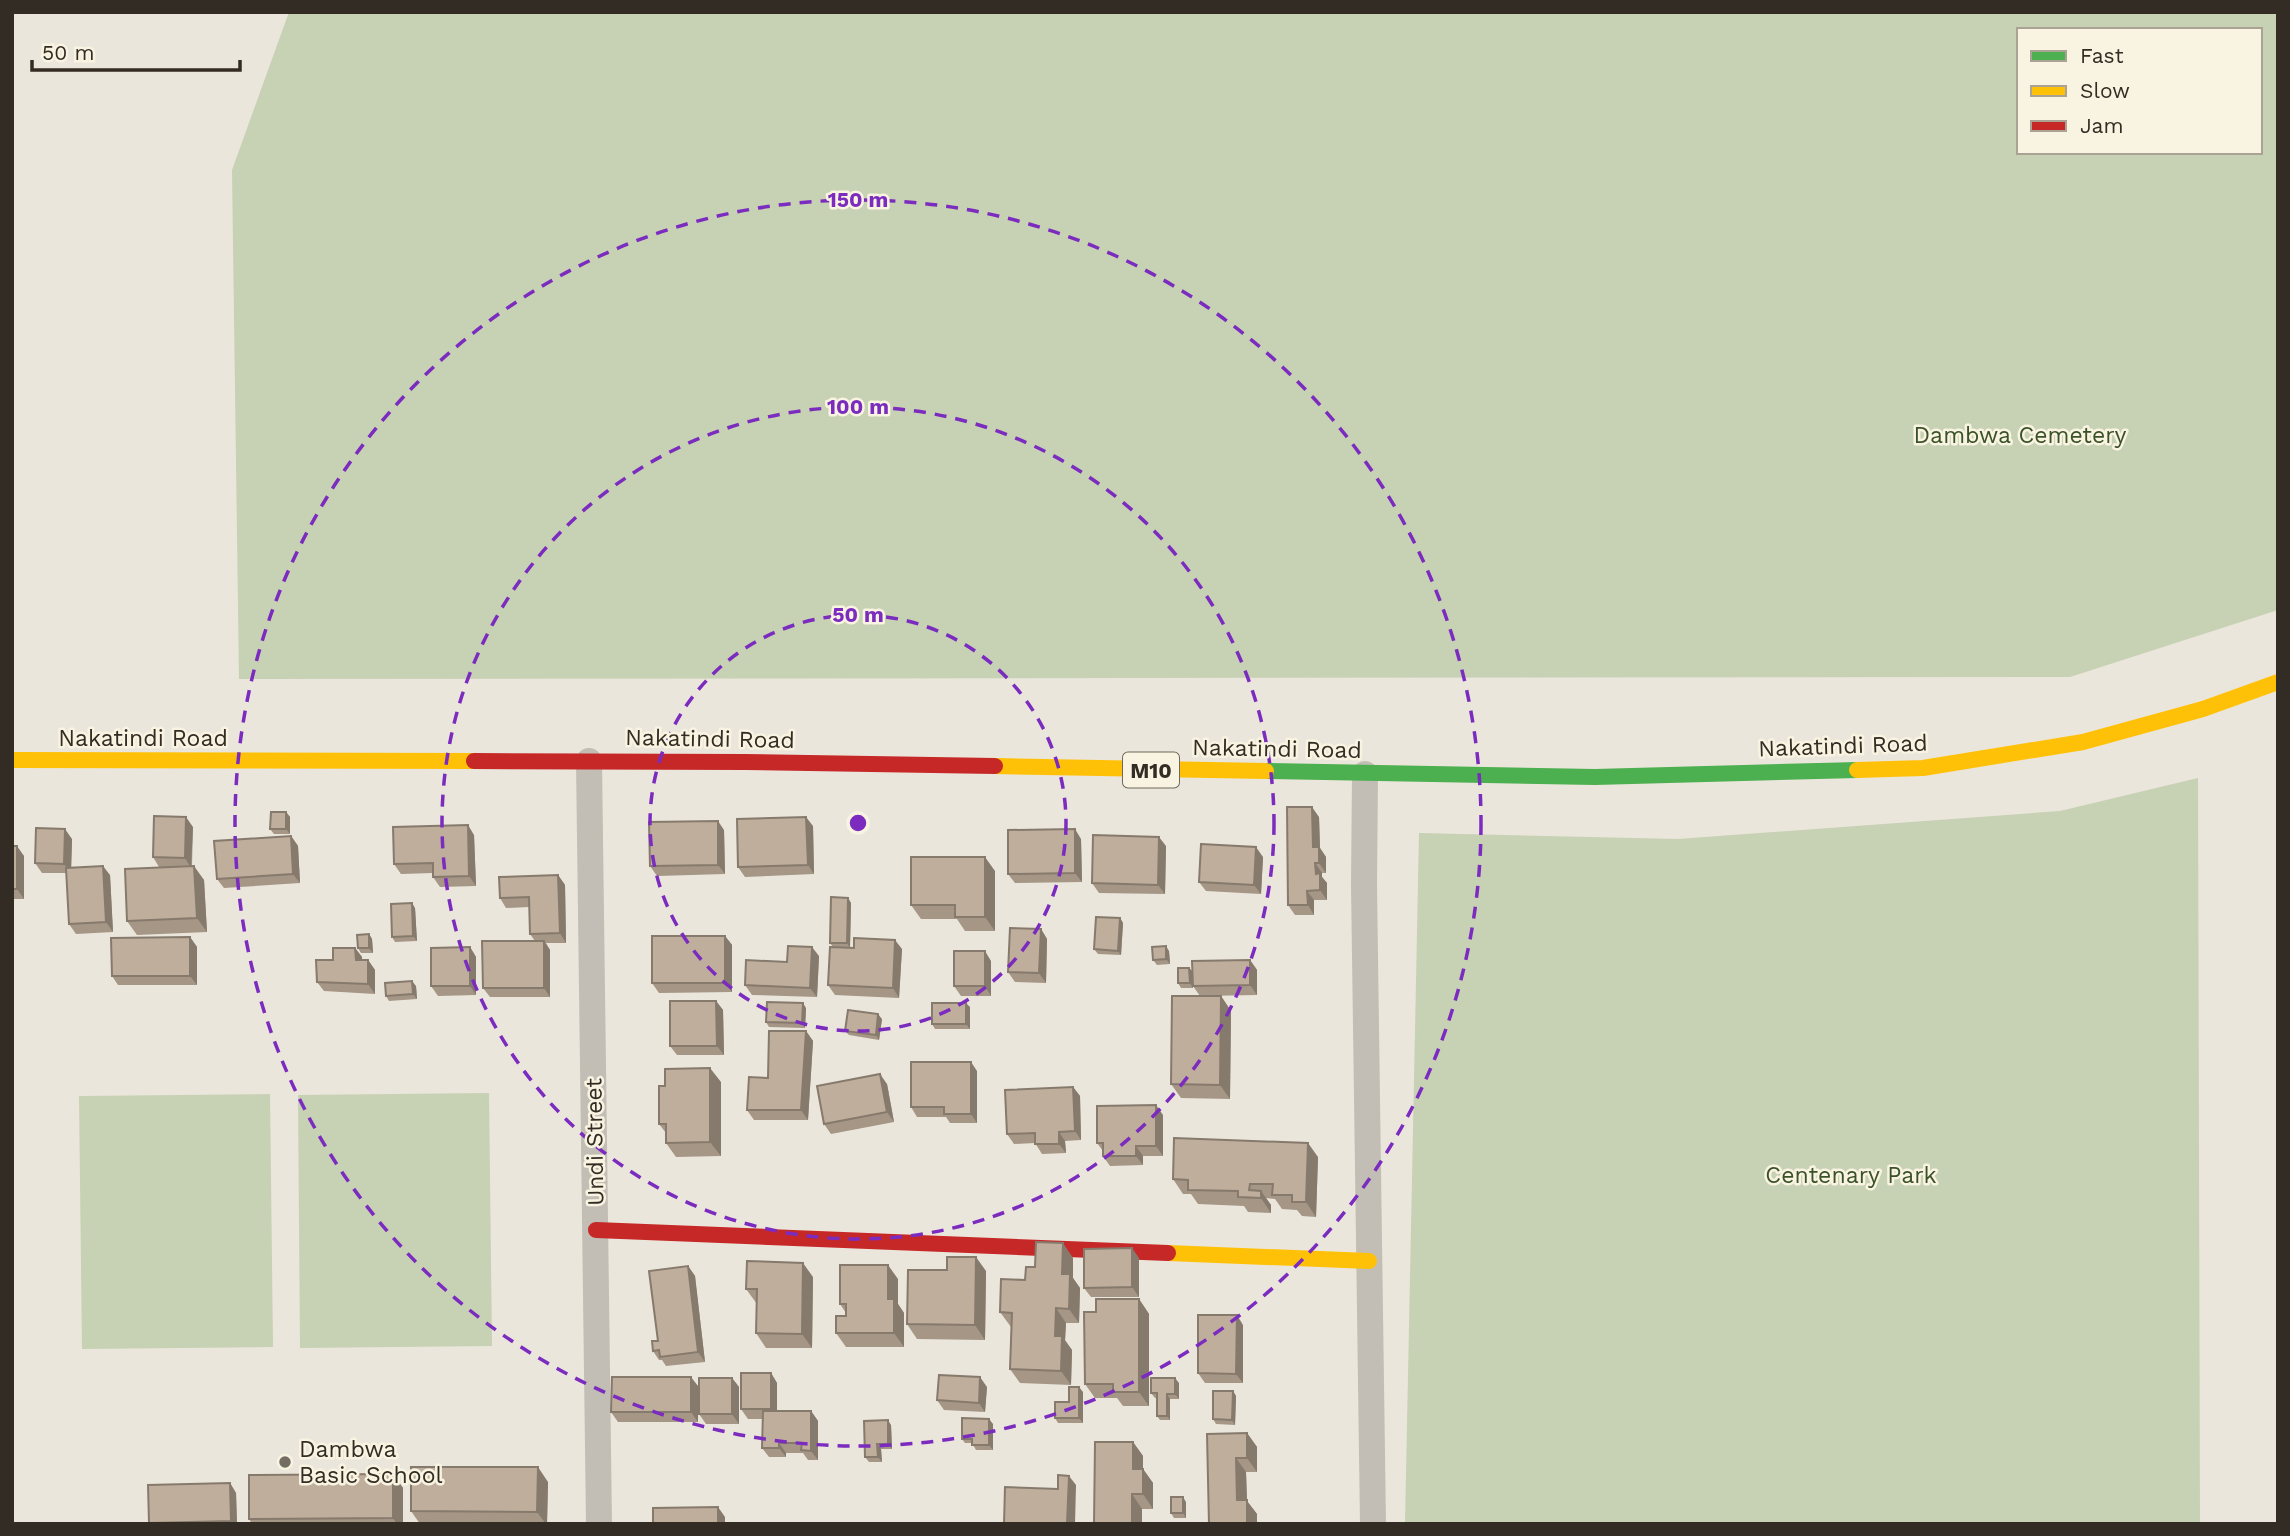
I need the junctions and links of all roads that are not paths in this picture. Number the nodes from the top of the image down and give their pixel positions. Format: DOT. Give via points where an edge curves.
graph roads {
  1 [pos="2278,682"];
  2 [pos="12,760"];
  3 [pos="589,761"];
  4 [pos="1365,774"];
  5 [pos="596,1230"];
  6 [pos="1368,1261"];
  7 [pos="600,1524"];
  8 [pos="1373,1524"];
  1 -- 4 [label="main road, Nakatindi Road / M10" via="2203,709 2083,742 1923,768 1595,777"];
  2 -- 3 [label="main road, Nakatindi Road / M10"];
  3 -- 4 [label="main road, Nakatindi Road / M10"];
  3 -- 5 [label="street, Undi Street"];
  4 -- 6 [label="street"];
  5 -- 6 [label="main road"];
  5 -- 7 [label="street, Undi Street"];
  6 -- 8 [label="street"];
}
